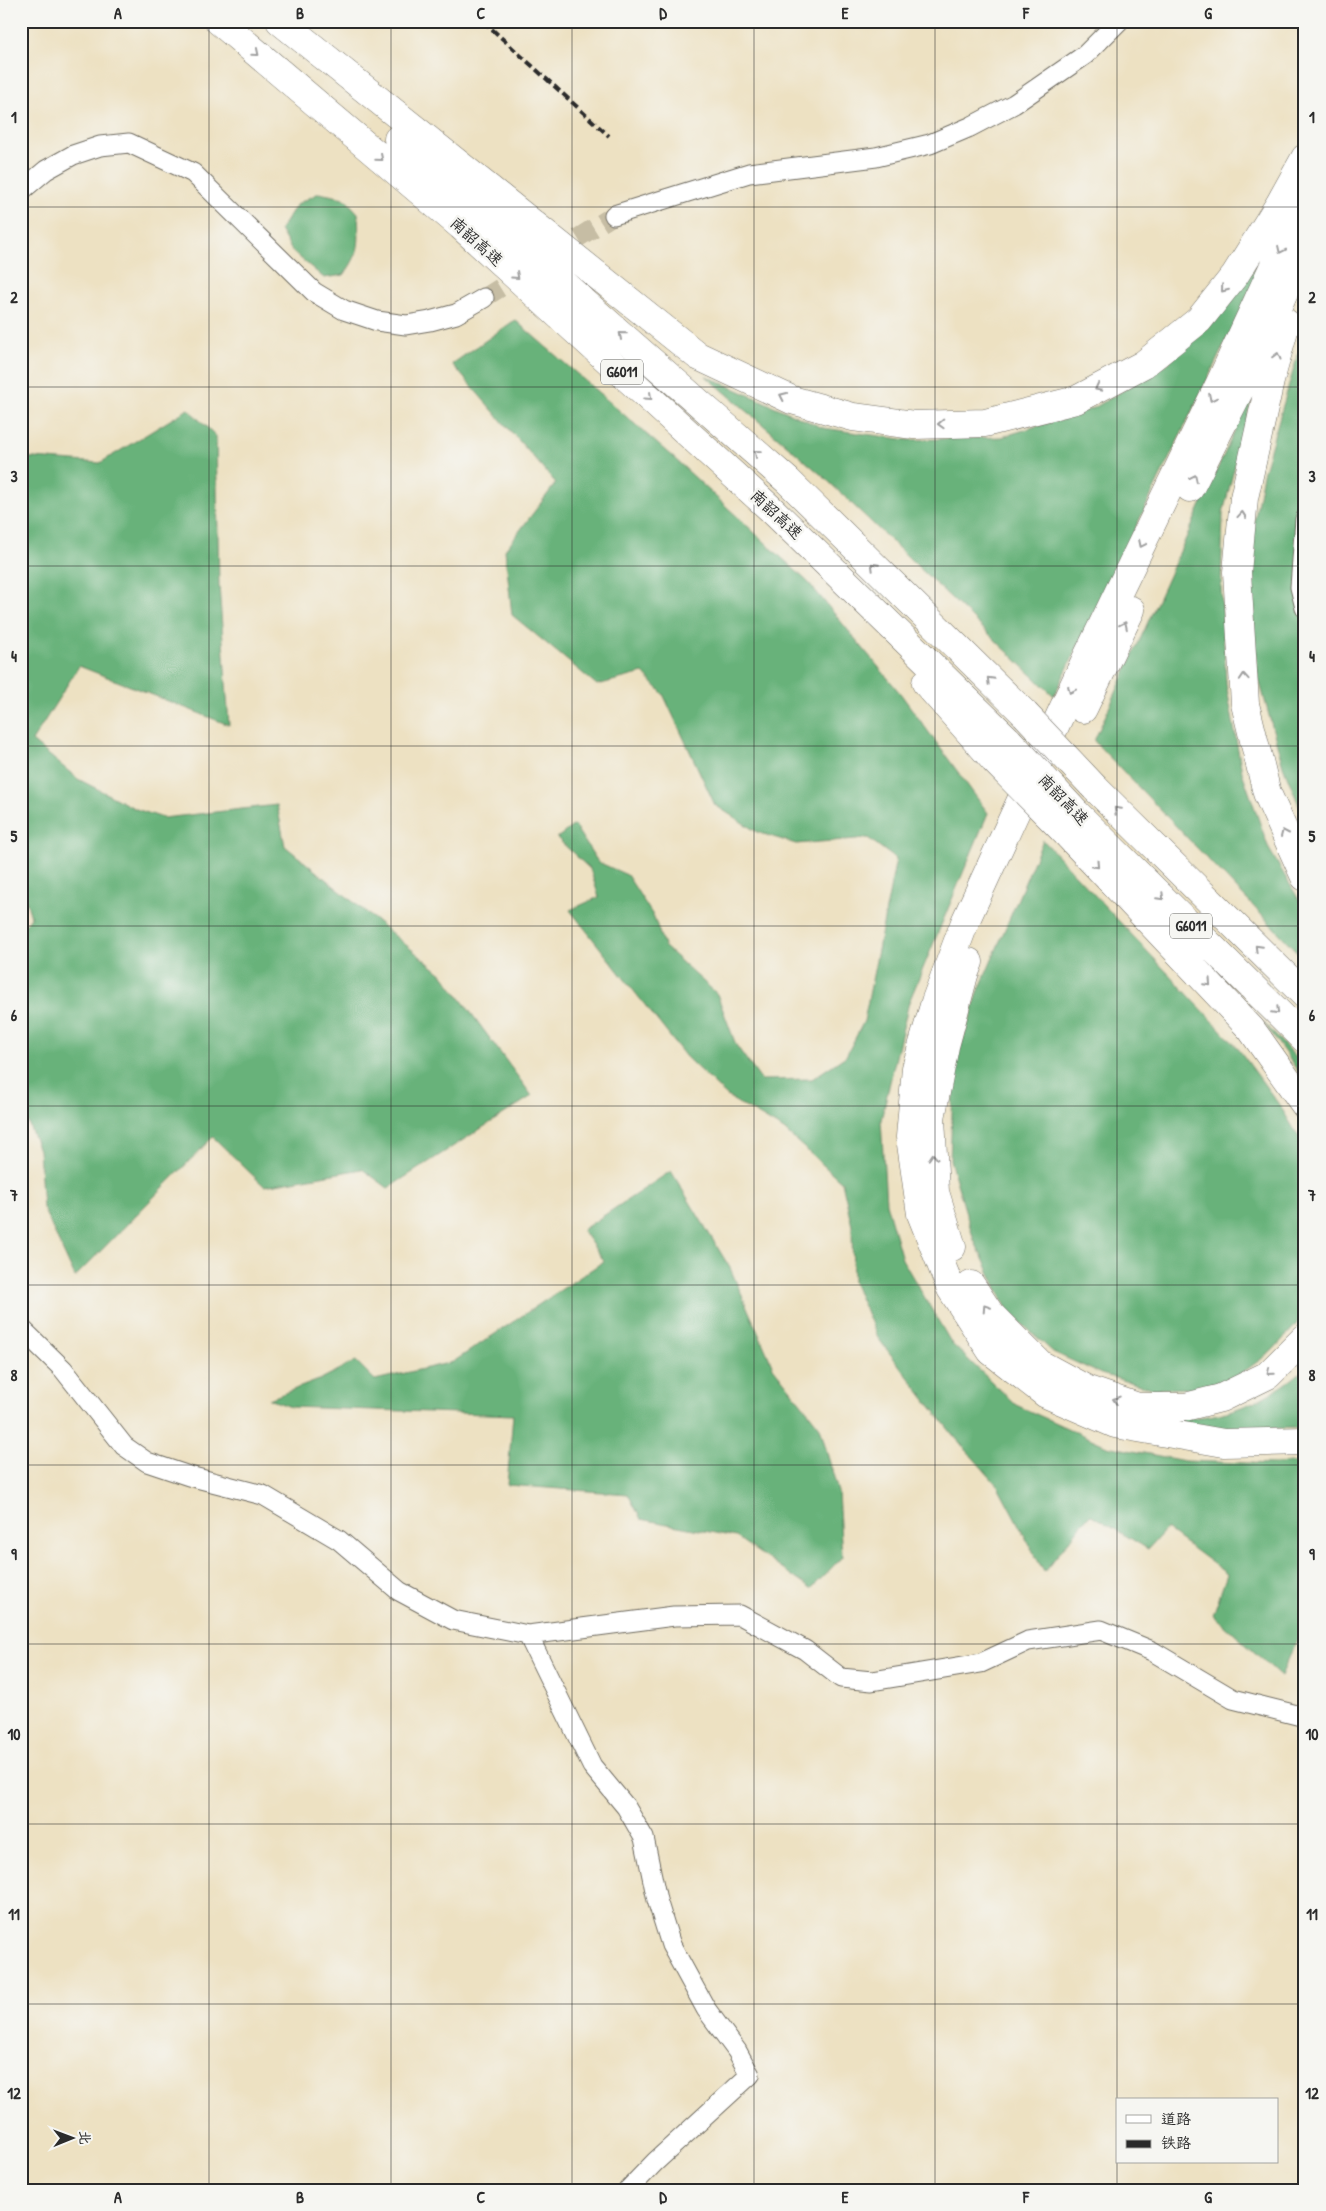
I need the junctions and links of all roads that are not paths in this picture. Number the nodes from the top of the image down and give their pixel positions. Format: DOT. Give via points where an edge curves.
graph roads {
  1 [pos="219,21"];
  2 [pos="264,21"];
  3 [pos="280,21"];
  4 [pos="1119,21"];
  5 [pos="1305,158"];
  6 [pos="1305,189"];
  7 [pos="21,191"];
  8 [pos="614,215"];
  9 [pos="1305,244"];
  10 [pos="1305,252"];
  11 [pos="484,298"];
  12 [pos="1305,520"];
  13 [pos="1305,608"];
  14 [pos="1070,822"];
  15 [pos="1305,877"];
  16 [pos="1305,995"];
  17 [pos="1305,1040"];
  18 [pos="1305,1105"];
  19 [pos="21,1328"];
  20 [pos="1305,1338"];
  21 [pos="1305,1441"];
  22 [pos="528,1635"];
  23 [pos="1305,1717"];
  24 [pos="628,2190"];
  1 -- 14 [label="highway, 南韶高速 / G6011, one-way, bridge" via="461,226 772,510"];
  16 -- 2 [label="highway, 南韶高速 / G6011, one-way, bridge" via="788,480"];
  5 -- 3 [label="highway, one-way" via="1236,275 1199,320 1144,364 1076,400 985,423 914,425 853,417 792,400 698,356"];
  4 -- 8 [label="street" via="1085,55 1014,104 930,144 876,157 749,173"];
  6 -- 21 [label="highway, one-way" via="1287,237 1227,367 1077,678 965,922 935,1002 916,1068 910,1137 921,1214 951,1289 991,1351 1046,1394 1115,1424 1224,1444"];
  7 -- 11 [label="street" via="46,170 73,155 100,146 129,143 193,173 314,292 344,310 377,321 406,325 456,314"];
  20 -- 9 [label="highway, one-way" via="1268,1375 1221,1398 1186,1407 1138,1407 1088,1390 1040,1364 991,1315 957,1262 935,1192 931,1118 964,975 1007,870 1194,478 1253,364"];
  15 -- 10 [label="highway, one-way" via="1267,794 1245,704 1237,572 1244,498 1270,381"];
  12 -- 13 [label="street" via="1300,587"];
  14 -- 17 [label="highway, 南韶高速 / G6011, one-way"];
  14 -- 18 [label="highway, one-way" via="1251,1028"];
  19 -- 22 [label="street" via="63,1369 124,1446 147,1462 263,1495 339,1540 399,1591 430,1608 453,1620"];
  22 -- 23 [label="street" via="674,1616 740,1615 805,1650 841,1678 872,1681 981,1663 1028,1641 1101,1630 1152,1651 1233,1699"];
  22 -- 24 [label="street" via="592,1766 626,1807 644,1838 670,1945 750,2075"];
}
